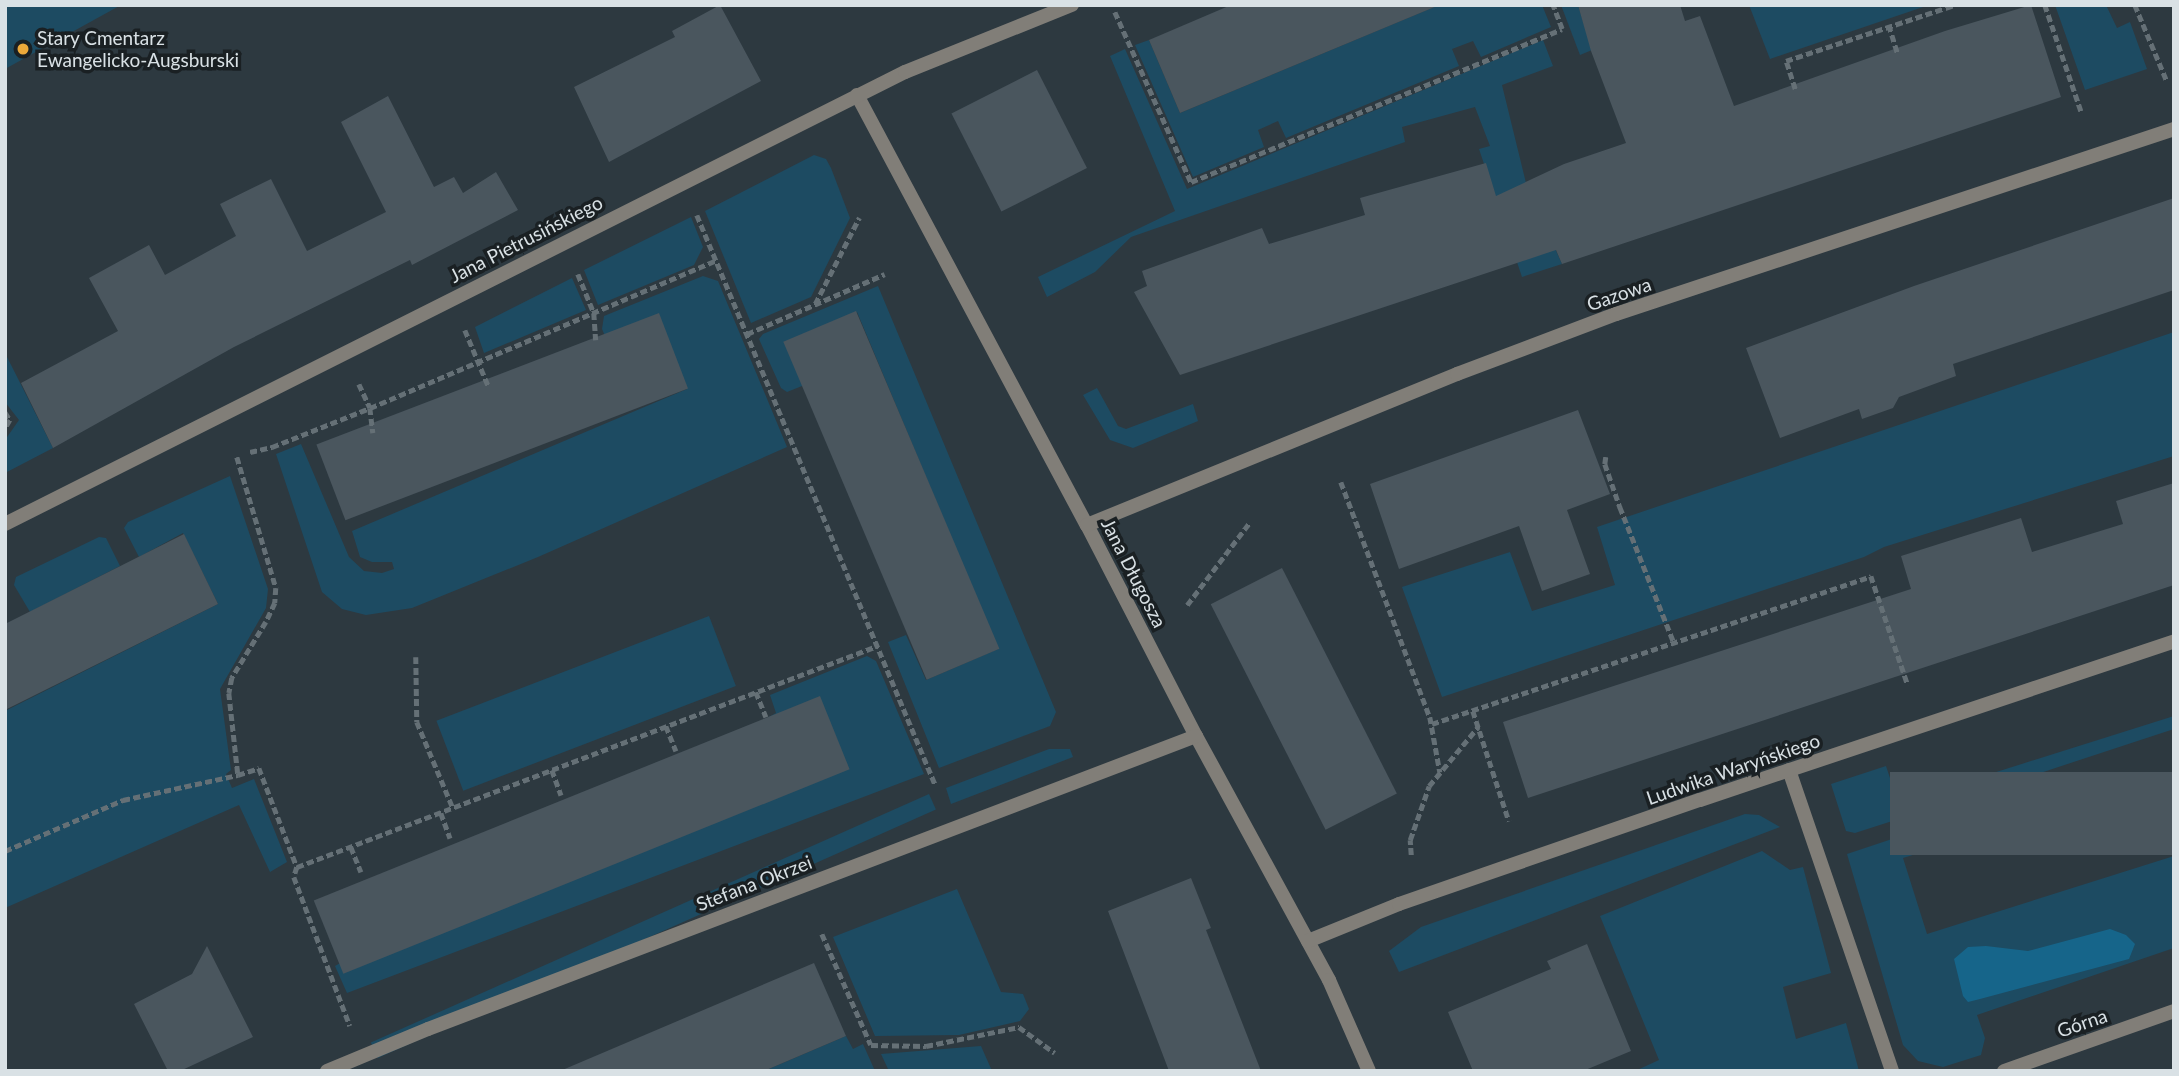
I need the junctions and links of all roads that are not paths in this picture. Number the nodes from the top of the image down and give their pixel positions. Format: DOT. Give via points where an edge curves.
graph roads {
  1 [pos="1072,5"];
  2 [pos="858,95"];
  3 [pos="2174,130"];
  4 [pos="5,524"];
  5 [pos="1087,525"];
  6 [pos="2174,641"];
  7 [pos="1196,736"];
  8 [pos="1789,770"];
  9 [pos="1308,941"];
  10 [pos="2174,1011"];
  11 [pos="327,1071"];
  12 [pos="1369,1071"];
  13 [pos="1892,1071"];
  14 [pos="2004,1071"];
  1 -- 2 [label="street, Jana Pietrusińskiego"];
  2 -- 4 [label="street, Jana Pietrusińskiego"];
  2 -- 5 [label="street, Jana Długosza"];
  3 -- 5 [label="street, Gazowa" via="1616,314"];
  5 -- 7 [label="street, Jana Długosza"];
  6 -- 8 [label="street, Ludwika Waryńskiego"];
  7 -- 9 [label="street, Jana Długosza"];
  7 -- 11 [label="street, Stefana Okrzei"];
  8 -- 9 [label="street, Ludwika Waryńskiego" via="1399,904"];
  8 -- 13 [label="street"];
  9 -- 12 [label="street, Jana Długosza"];
  10 -- 14 [label="street, Górna"];
}
